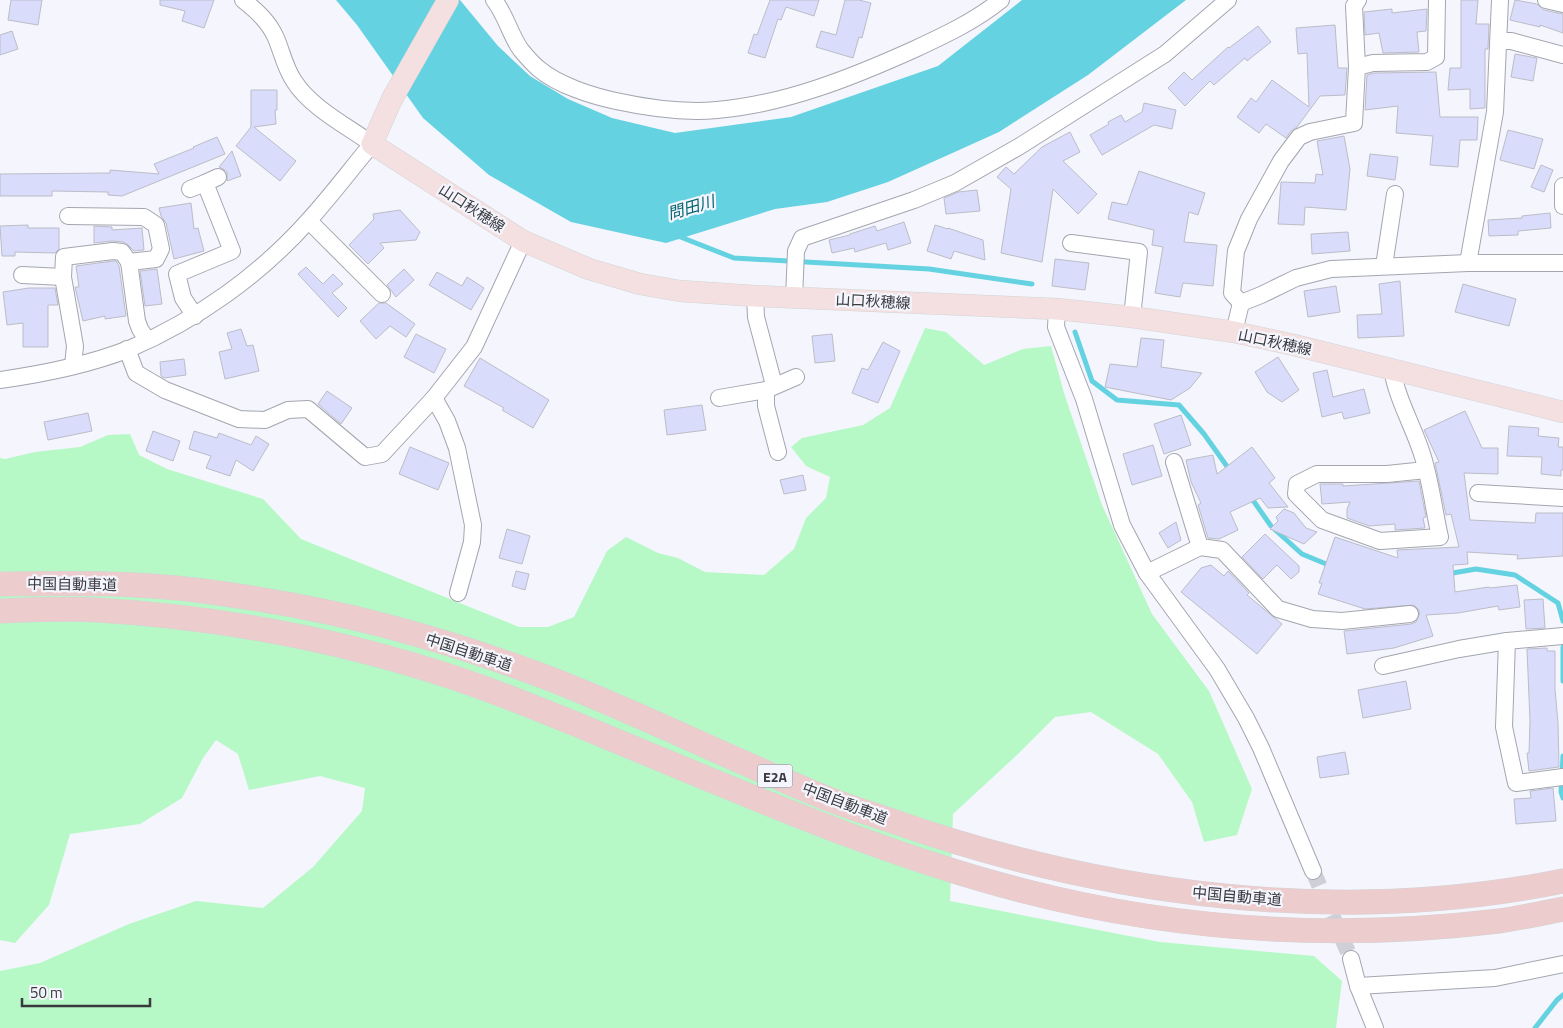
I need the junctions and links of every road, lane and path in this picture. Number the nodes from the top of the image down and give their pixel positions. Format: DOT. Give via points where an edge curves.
graph roads {
  1 [pos="244,0"];
  2 [pos="448,0"];
  3 [pos="494,0"];
  4 [pos="1001,0"];
  5 [pos="1228,0"];
  6 [pos="1358,0"];
  7 [pos="1436,0"];
  8 [pos="1500,0"];
  9 [pos="1546,0"];
  10 [pos="1563,4"];
  11 [pos="1499,42"];
  12 [pos="1563,56"];
  13 [pos="1357,67"];
  14 [pos="372,144"];
  15 [pos="204,183"];
  16 [pos="1563,186"];
  17 [pos="1394,194"];
  18 [pos="1563,206"];
  19 [pos="68,216"];
  20 [pos="309,221"];
  21 [pos="523,241"];
  22 [pos="1071,243"];
  23 [pos="129,262"];
  24 [pos="1468,263"];
  25 [pos="1563,263"];
  26 [pos="1384,266"];
  27 [pos="22,274"];
  28 [pos="63,277"];
  29 [pos="382,294"];
  30 [pos="756,296"];
  31 [pos="794,298"];
  32 [pos="1241,303"];
  33 [pos="1057,309"];
  34 [pos="195,316"];
  35 [pos="1132,317"];
  36 [pos="1234,332"];
  37 [pos="147,340"];
  38 [pos="127,349"];
  39 [pos="73,366"];
  40 [pos="1392,369"];
  41 [pos="796,377"];
  42 [pos="0,380"];
  43 [pos="770,388"];
  44 [pos="434,398"];
  45 [pos="719,398"];
  46 [pos="1563,412"];
  47 [pos="778,452"];
  48 [pos="1174,462"];
  49 [pos="1426,470"];
  50 [pos="1478,493"];
  51 [pos="1563,498"];
  52 [pos="1200,548"];
  53 [pos="1147,573"];
  54 [pos="0,584"];
  55 [pos="458,593"];
  56 [pos="0,611"];
  57 [pos="1410,614"];
  58 [pos="1563,636"];
  59 [pos="1507,640"];
  60 [pos="1383,666"];
  61 [pos="1563,777"];
  62 [pos="1313,871"];
  63 [pos="1563,882"];
  64 [pos="1563,909"];
  65 [pos="1351,959"];
  66 [pos="1563,964"];
  67 [pos="1358,986"];
  68 [pos="1375,1028"];
  1 -- 14 [label="street" via="262,15 276,37 294,81 311,101"];
  2 -- 14 [label="main road" via="392,99"];
  3 -- 4 [label="street" via="520,49 540,70 596,97 670,110 716,110 803,92 851,76 957,29"];
  5 -- 31 [label="street" via="1165,54 955,183 802,238 796,251"];
  6 -- 13 [label="street" via="1354,6"];
  7 -- 13 [label="street" via="1436,57 1427,62 1374,63"];
  8 -- 11 [label="street"];
  9 -- 10 [label="street"];
  11 -- 12 [label="street" via="1511,41"];
  11 -- 24 [label="street" via="1495,112"];
  13 -- 32 [label="street" via="1354,123 1299,137 1280,161 1249,219 1236,251 1232,292"];
  14 -- 20 [label="street"];
  14 -- 21 [label="main road, 山口秋穂線"];
  15 -- 34 [label="street" via="232,251 177,274 183,298"];
  16 -- 18 [label="street"];
  17 -- 26 [label="street"];
  19 -- 23 [label="street" via="144,216 156,225 161,249 156,259"];
  20 -- 29 [label="street"];
  20 -- 34 [label="street" via="274,255"];
  21 -- 30 [label="main road, 山口秋穂線" via="589,269 640,284 680,291"];
  21 -- 44 [label="street" via="474,347"];
  22 -- 35 [label="street" via="1138,252"];
  23 -- 28 [label="street" via="122,252 64,257"];
  23 -- 37 [label="street" via="137,321"];
  24 -- 25 [label="street"];
  24 -- 26 [label="street"];
  26 -- 32 [label="street" via="1331,269 1296,278"];
  27 -- 28 [label="street"];
  28 -- 39 [label="street" via="75,346"];
  30 -- 31 [label="main road, 山口秋穂線"];
  30 -- 43 [label="street" via="756,317"];
  31 -- 33 [label="main road, 山口秋穂線"];
  32 -- 36 [label="street"];
  33 -- 35 [label="main road, 山口秋穂線"];
  33 -- 53 [label="street" via="1056,327 1084,399 1122,524"];
  34 -- 37 [label="street"];
  35 -- 36 [label="main road, 山口秋穂線"];
  36 -- 40 [label="main road, 山口秋穂線"];
  37 -- 38 [label="street"];
  38 -- 39 [label="street"];
  38 -- 44 [label="street" via="136,373 165,390 239,419 265,420 288,410 308,408 365,457 382,454"];
  39 -- 42 [label="street"];
  40 -- 46 [label="main road, 山口秋穂線"];
  40 -- 49 [label="street" via="1395,386"];
  41 -- 43 [label="street"];
  43 -- 45 [label="street"];
  43 -- 47 [label="street" via="766,406"];
  44 -- 55 [label="street" via="457,448 473,525 472,542"];
  48 -- 52 [label="street"];
  49 -- 49 [label="street" via="1440,537 1380,541 1322,520 1296,494 1297,484 1317,474 1387,474"];
  50 -- 51 [label="street"];
  52 -- 53 [label="street"];
  52 -- 57 [label="street" via="1222,550 1278,609 1312,619 1342,621"];
  53 -- 62 [label="street" via="1217,669 1246,718"];
  54 -- 63 [label="highway, 中国自動車道 / E2A" via="93,583 200,590 298,606 385,626 465,649 549,679 833,801 950,841 1113,881 1287,901 1411,901"];
  56 -- 64 [label="highway, 中国自動車道 / E2A" via="93,610 196,618 377,655 455,678 537,708 914,858 1024,891 1108,909 1195,923 1286,930 1350,930 1502,920"];
  58 -- 59 [label="street"];
  59 -- 60 [label="street"];
  59 -- 61 [label="street" via="1504,728 1516,783"];
  65 -- 67 [label="street"];
  66 -- 67 [label="street" via="1495,978"];
  67 -- 68 [label="street"];
}
